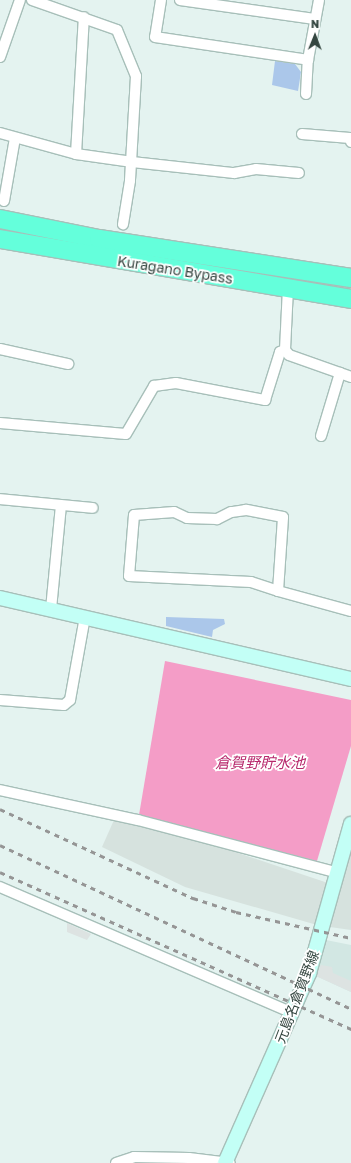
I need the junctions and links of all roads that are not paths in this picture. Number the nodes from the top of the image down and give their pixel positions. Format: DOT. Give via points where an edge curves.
graph roads {
  1 [pos="20,0"];
  2 [pos="32,0"];
  3 [pos="160,0"];
  4 [pos="180,0"];
  5 [pos="319,0"];
  6 [pos="84,17"];
  7 [pos="315,19"];
  8 [pos="0,57"];
  9 [pos="308,60"];
  10 [pos="306,94"];
  11 [pos="0,133"];
  12 [pos="302,134"];
  13 [pos="15,138"];
  14 [pos="351,142"];
  15 [pos="76,154"];
  16 [pos="132,162"];
  17 [pos="299,173"];
  18 [pos="4,201"];
  19 [pos="0,219"];
  20 [pos="123,224"];
  21 [pos="0,239"];
  22 [pos="351,278"];
  23 [pos="288,288"];
  24 [pos="351,298"];
  25 [pos="0,348"];
  26 [pos="285,350"];
  27 [pos="68,364"];
  28 [pos="340,373"];
  29 [pos="351,377"];
  30 [pos="0,423"];
  31 [pos="321,436"];
  32 [pos="0,499"];
  33 [pos="61,505"];
  34 [pos="93,508"];
  35 [pos="278,591"];
  36 [pos="0,598"];
  37 [pos="51,609"];
  38 [pos="351,611"];
  39 [pos="85,617"];
  40 [pos="351,679"];
  41 [pos="0,700"];
  42 [pos="0,790"];
  43 [pos="351,824"];
  44 [pos="338,873"];
  45 [pos="0,887"];
  46 [pos="293,1013"];
  47 [pos="227,1162"];
  48 [pos="116,1163"];
  1 -- 8 [label="street"];
  2 -- 6 [label="street"];
  3 -- 9 [label="street" via="156,37"];
  4 -- 7 [label="street"];
  5 -- 7 [label="street"];
  6 -- 15 [label="street"];
  6 -- 16 [label="street" via="117,30 136,76"];
  7 -- 9 [label="street"];
  9 -- 10 [label="street"];
  11 -- 13 [label="street"];
  12 -- 14 [label="street" via="350,138"];
  13 -- 15 [label="street"];
  13 -- 18 [label="street"];
  15 -- 16 [label="street"];
  16 -- 17 [label="street" via="234,173 256,169"];
  16 -- 20 [label="street"];
  19 -- 22 [label="highway, Kuragano Bypass" via="99,239"];
  21 -- 23 [label="highway, Kuragano Bypass"];
  23 -- 24 [label="highway, Kuragano Bypass"];
  23 -- 26 [label="street"];
  25 -- 27 [label="street"];
  26 -- 28 [label="street" via="289,355"];
  26 -- 30 [label="street" via="280,352 265,400 176,383 154,386 126,434"];
  28 -- 29 [label="street"];
  28 -- 31 [label="street"];
  32 -- 33 [label="street"];
  33 -- 34 [label="street"];
  33 -- 37 [label="street"];
  35 -- 35 [label="street" via="251,582 129,576 134,515 174,512 187,518 217,519 231,512 246,510 283,517"];
  35 -- 38 [label="street"];
  36 -- 37 [label="main road"];
  37 -- 39 [label="main road"];
  39 -- 40 [label="main road"];
  39 -- 41 [label="street" via="70,700 64,705"];
  42 -- 44 [label="street" via="138,820"];
  43 -- 44 [label="main road, 元島名倉賀野線"];
  44 -- 46 [label="main road, 元島名倉賀野線" via="309,973"];
  45 -- 46 [label="street"];
  46 -- 47 [label="main road, 元島名倉賀野線"];
  47 -- 48 [label="street" via="134,1157"];
}
